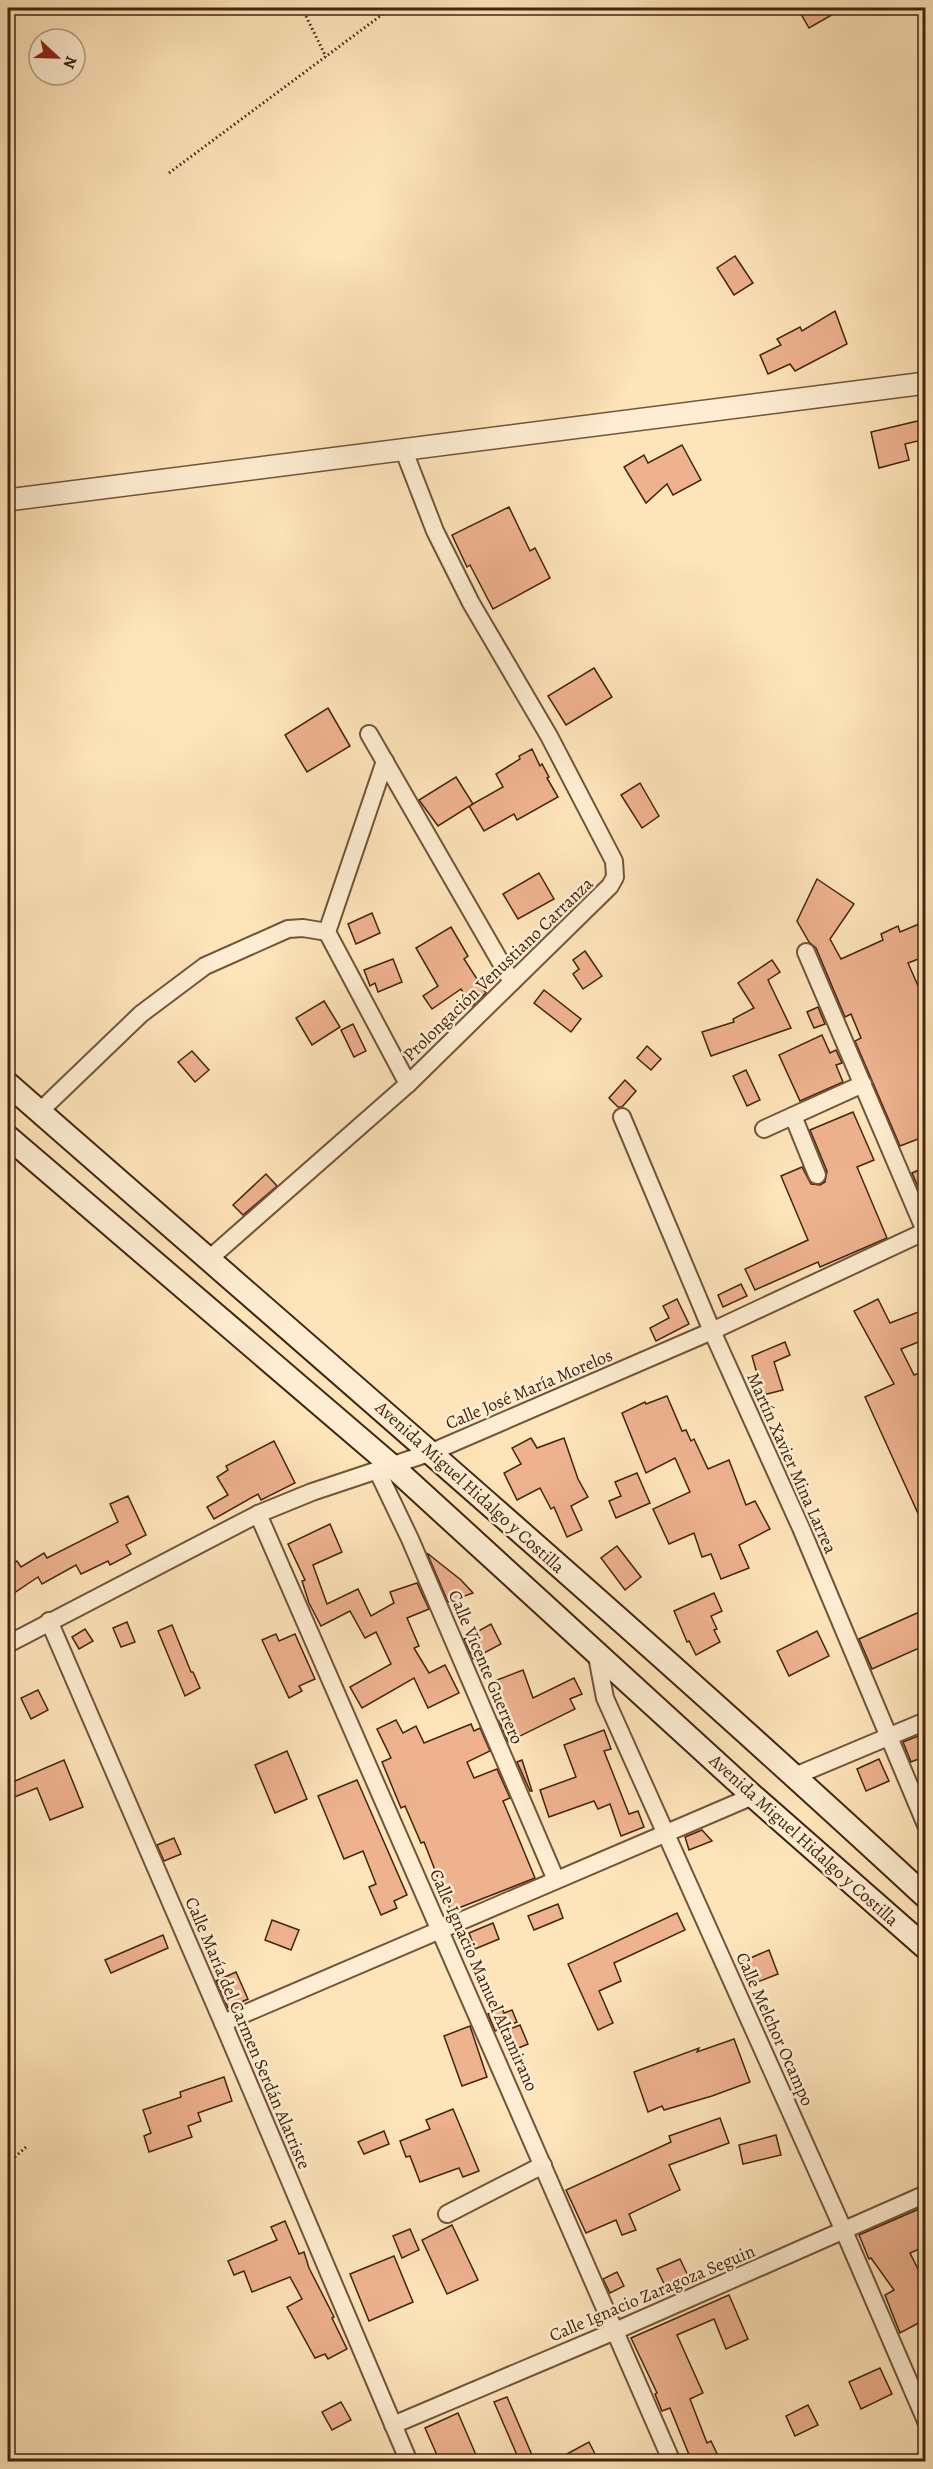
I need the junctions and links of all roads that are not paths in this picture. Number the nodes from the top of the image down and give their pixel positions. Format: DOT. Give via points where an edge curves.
graph roads {
  1 [pos="926,383"];
  2 [pos="404,451"];
  3 [pos="8,500"];
  4 [pos="369,734"];
  5 [pos="385,761"];
  6 [pos="327,932"];
  7 [pos="806,952"];
  8 [pos="512,982"];
  9 [pos="8,1084"];
  10 [pos="408,1084"];
  11 [pos="863,1084"];
  12 [pos="39,1112"];
  13 [pos="793,1116"];
  14 [pos="622,1117"];
  15 [pos="764,1129"];
  16 [pos="8,1137"];
  17 [pos="817,1175"];
  18 [pos="925,1232"];
  19 [pos="209,1259"];
  20 [pos="712,1331"];
  21 [pos="432,1452"];
  22 [pos="385,1468"];
  23 [pos="258,1514"];
  24 [pos="49,1621"];
  25 [pos="8,1644"];
  26 [pos="596,1651"];
  27 [pos="926,1721"];
  28 [pos="888,1736"];
  29 [pos="795,1776"];
  30 [pos="753,1796"];
  31 [pos="926,1825"];
  32 [pos="667,1833"];
  33 [pos="556,1880"];
  34 [pos="926,1897"];
  35 [pos="441,1930"];
  36 [pos="926,1948"];
  37 [pos="224,2023"];
  38 [pos="543,2165"];
  39 [pos="926,2194"];
  40 [pos="447,2214"];
  41 [pos="844,2231"];
  42 [pos="615,2331"];
  43 [pos="926,2421"];
  44 [pos="393,2425"];
  45 [pos="409,2462"];
  46 [pos="672,2462"];
  1 -- 2 [label="street"];
  2 -- 3 [label="street"];
  2 -- 8 [label="street, Prolongación Venustiano Carranza" via="435,531 471,603 549,736 614,861 615,876 610,886"];
  4 -- 5 [label="street"];
  5 -- 6 [label="street"];
  5 -- 8 [label="street"];
  6 -- 10 [label="street"];
  6 -- 12 [label="street" via="288,928 205,966 141,1014"];
  7 -- 11 [label="street"];
  8 -- 10 [label="street, Prolongación Venustiano Carranza"];
  9 -- 12 [label="main road, Avenida Miguel Hidalgo y Costilla"];
  10 -- 19 [label="street, Prolongación Venustiano Carranza"];
  11 -- 13 [label="street"];
  11 -- 18 [label="street"];
  12 -- 19 [label="main road, Avenida Miguel Hidalgo y Costilla"];
  13 -- 15 [label="street"];
  13 -- 17 [label="street"];
  14 -- 20 [label="street, Martín Xavier Mina Larrea"];
  16 -- 22 [label="main road, Avenida Miguel Hidalgo y Costilla"];
  18 -- 20 [label="street, Calle José María Morelos"];
  19 -- 21 [label="main road, Avenida Miguel Hidalgo y Costilla"];
  20 -- 21 [label="street, Calle José María Morelos"];
  20 -- 28 [label="street, Martín Xavier Mina Larrea" via="801,1528"];
  21 -- 22 [label="street, Calle José María Morelos"];
  21 -- 29 [label="main road, Avenida Miguel Hidalgo y Costilla"];
  22 -- 23 [label="street, Calle José María Morelos"];
  22 -- 26 [label="main road, Avenida Miguel Hidalgo y Costilla"];
  22 -- 33 [label="street, Calle Vicente Guerrero" via="415,1550"];
  23 -- 24 [label="street, Calle José María Morelos"];
  23 -- 35 [label="street, Calle Ignacio Manuel Altamirano"];
  24 -- 25 [label="street, Calle José María Morelos"];
  24 -- 37 [label="street, Calle María del Carmen Serdán Alatriste"];
  26 -- 30 [label="main road, Avenida Miguel Hidalgo y Costilla"];
  26 -- 32 [label="street, Calle Melchor Ocampo" via="605,1698"];
  27 -- 28 [label="street"];
  28 -- 29 [label="street"];
  28 -- 31 [label="street, Martín Xavier Mina Larrea"];
  29 -- 34 [label="main road, Avenida Miguel Hidalgo y Costilla"];
  30 -- 32 [label="street"];
  30 -- 36 [label="main road, Avenida Miguel Hidalgo y Costilla"];
  32 -- 33 [label="street"];
  32 -- 41 [label="street, Calle Melchor Ocampo"];
  33 -- 35 [label="street"];
  35 -- 37 [label="street"];
  35 -- 38 [label="street, Calle Ignacio Manuel Altamirano"];
  37 -- 44 [label="street, Calle María del Carmen Serdán Alatriste"];
  38 -- 40 [label="street"];
  38 -- 42 [label="street, Calle Ignacio Manuel Altamirano"];
  39 -- 41 [label="street, Calle Ignacio Zaragoza Seguin"];
  41 -- 42 [label="street, Calle Ignacio Zaragoza Seguin"];
  41 -- 43 [label="street, Calle Melchor Ocampo"];
  42 -- 44 [label="street, Calle Ignacio Zaragoza Seguin"];
  42 -- 46 [label="street, Calle Ignacio Manuel Altamirano"];
  44 -- 45 [label="street, Calle María del Carmen Serdán Alatriste"];
}
